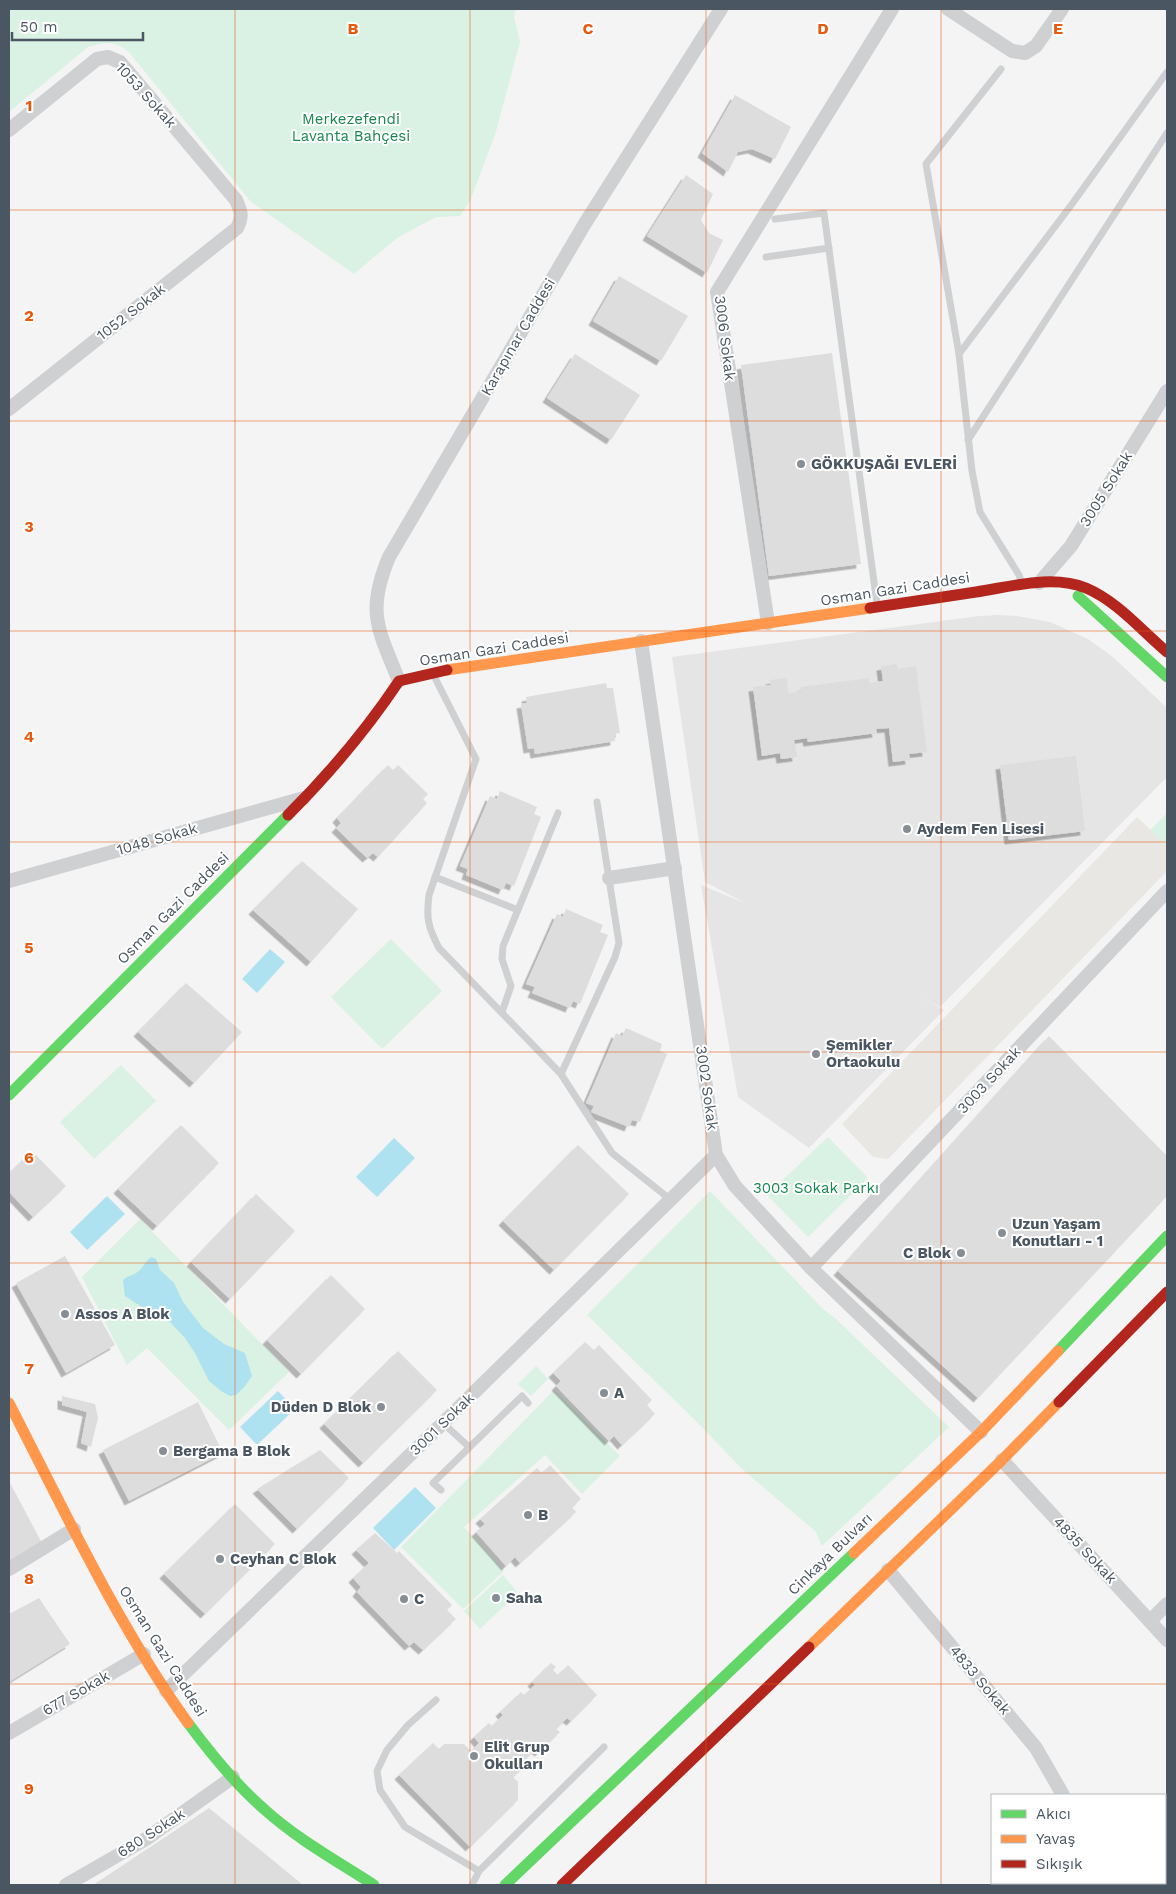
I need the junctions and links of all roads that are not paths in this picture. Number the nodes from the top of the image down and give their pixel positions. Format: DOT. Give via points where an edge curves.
graph roads {
  1 [pos="721,9"];
  2 [pos="892,9"];
  3 [pos="948,9"];
  4 [pos="1062,9"];
  5 [pos="1001,69"];
  6 [pos="1167,72"];
  7 [pos="9,130"];
  8 [pos="1167,133"];
  9 [pos="240,209"];
  10 [pos="775,219"];
  11 [pos="829,248"];
  12 [pos="766,258"];
  13 [pos="959,354"];
  14 [pos="1167,390"];
  15 [pos="9,409"];
  16 [pos="968,440"];
  17 [pos="1039,583"];
  18 [pos="1022,585"];
  19 [pos="877,607"];
  20 [pos="768,623"];
  21 [pos="641,641"];
  22 [pos="1167,652"];
  23 [pos="432,672"];
  24 [pos="1167,677"];
  25 [pos="399,681"];
  26 [pos="304,798"];
  27 [pos="597,802"];
  28 [pos="558,813"];
  29 [pos="675,868"];
  30 [pos="435,876"];
  31 [pos="609,878"];
  32 [pos="9,881"];
  33 [pos="1167,891"];
  34 [pos="518,910"];
  35 [pos="502,1012"];
  36 [pos="561,1074"];
  37 [pos="9,1095"];
  38 [pos="716,1155"];
  39 [pos="670,1200"];
  40 [pos="1167,1236"];
  41 [pos="811,1268"];
  42 [pos="1167,1292"];
  43 [pos="9,1403"];
  44 [pos="528,1403"];
  45 [pos="443,1423"];
  46 [pos="981,1432"];
  47 [pos="469,1447"];
  48 [pos="1002,1460"];
  49 [pos="441,1490"];
  50 [pos="74,1529"];
  51 [pos="9,1569"];
  52 [pos="888,1570"];
  53 [pos="1167,1604"];
  54 [pos="1150,1621"];
  55 [pos="1167,1640"];
  56 [pos="144,1654"];
  57 [pos="166,1691"];
  58 [pos="436,1700"];
  59 [pos="9,1733"];
  60 [pos="604,1746"];
  61 [pos="233,1777"];
  62 [pos="1063,1794"];
  63 [pos="479,1871"];
  64 [pos="66,1885"];
  65 [pos="374,1885"];
  66 [pos="472,1885"];
  67 [pos="505,1885"];
  68 [pos="562,1885"];
  1 -- 25 [label="street, Karapınar Caddesi" via="584,225 389,557 379,580 376,619"];
  2 -- 20 [label="street, 3006 Sokak" via="716,292"];
  3 -- 4 [label="street" via="1012,51 1025,53 1036,46"];
  5 -- 13 [label="lane" via="926,164"];
  6 -- 13 [label="lane"];
  7 -- 9 [label="street, 1053 Sokak" via="97,59 108,57 120,62 236,200"];
  8 -- 16 [label="lane"];
  9 -- 15 [label="street, 1052 Sokak" via="242,219 237,228"];
  10 -- 11 [label="lane" via="824,213"];
  11 -- 12 [label="lane"];
  11 -- 19 [label="lane"];
  13 -- 16 [label="lane"];
  14 -- 17 [label="street, 3005 Sokak" via="1071,546"];
  16 -- 18 [label="lane" via="980,512"];
  17 -- 18 [label="street, Osman Gazi Caddesi"];
  17 -- 22 [label="street, Osman Gazi Caddesi" via="1078,585 1093,592"];
  17 -- 24 [label="street, Osman Gazi Caddesi" via="1071,591 1083,599"];
  18 -- 19 [label="street, Osman Gazi Caddesi"];
  19 -- 20 [label="street, Osman Gazi Caddesi"];
  20 -- 21 [label="street, Osman Gazi Caddesi"];
  21 -- 23 [label="street, Osman Gazi Caddesi"];
  21 -- 29 [label="street, 3002 Sokak"];
  23 -- 25 [label="street, Osman Gazi Caddesi"];
  23 -- 30 [label="lane" via="476,759"];
  25 -- 26 [label="street, Osman Gazi Caddesi" via="376,716"];
  26 -- 32 [label="street, 1048 Sokak"];
  26 -- 37 [label="street, Osman Gazi Caddesi"];
  27 -- 31 [label="lane"];
  28 -- 34 [label="lane"];
  29 -- 31 [label="street"];
  29 -- 38 [label="street, 3002 Sokak"];
  30 -- 34 [label="lane"];
  30 -- 35 [label="lane" via="429,895 429,930 439,948"];
  31 -- 36 [label="lane" via="619,943"];
  33 -- 41 [label="street, 3003 Sokak"];
  34 -- 35 [label="lane" via="503,946 502,959 511,986"];
  35 -- 36 [label="lane"];
  36 -- 39 [label="lane" via="612,1153"];
  38 -- 39 [label="street, 3001 Sokak"];
  38 -- 41 [label="street, 3002 Sokak" via="736,1186"];
  39 -- 45 [label="street, 3001 Sokak"];
  40 -- 46 [label="street, Cinkaya Bulvarı"];
  41 -- 46 [label="street, 3002 Sokak"];
  42 -- 48 [label="street"];
  43 -- 50 [label="street, Osman Gazi Caddesi"];
  44 -- 47 [label="lane" via="522,1396"];
  45 -- 47 [label="lane"];
  45 -- 57 [label="street, 3001 Sokak"];
  46 -- 67 [label="street, Cinkaya Bulvarı"];
  47 -- 49 [label="lane" via="433,1483"];
  48 -- 52 [label="street"];
  48 -- 54 [label="street, 4835 Sokak"];
  50 -- 51 [label="street"];
  50 -- 56 [label="street, Osman Gazi Caddesi"];
  52 -- 62 [label="street, 4833 Sokak" via="1036,1748"];
  52 -- 68 [label="street"];
  53 -- 54 [label="street"];
  54 -- 55 [label="street, 4835 Sokak"];
  56 -- 57 [label="street, Osman Gazi Caddesi"];
  56 -- 59 [label="street, 677 Sokak"];
  57 -- 61 [label="street, Osman Gazi Caddesi"];
  58 -- 63 [label="lane" via="387,1750 377,1771 380,1790 405,1827"];
  60 -- 63 [label="lane"];
  61 -- 64 [label="street, 680 Sokak" via="146,1839"];
  61 -- 65 [label="street, Osman Gazi Caddesi" via="251,1798 288,1830"];
  63 -- 66 [label="lane"];
}
